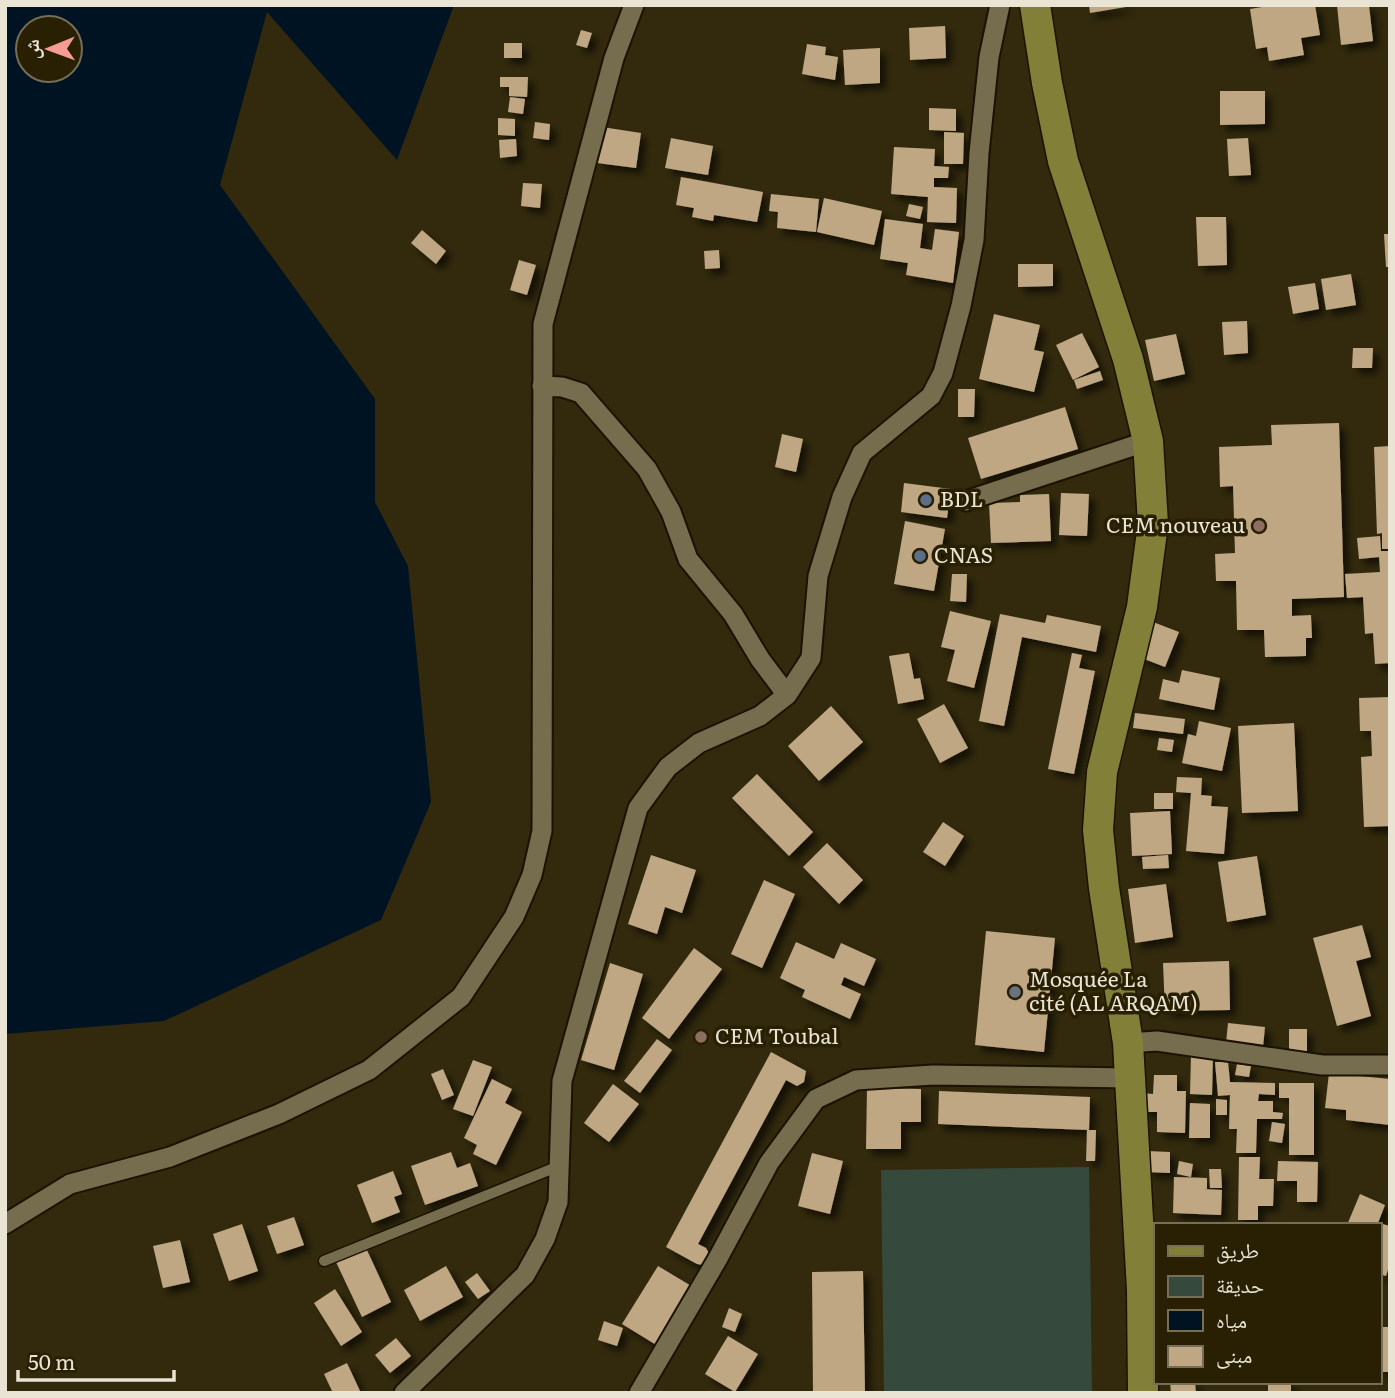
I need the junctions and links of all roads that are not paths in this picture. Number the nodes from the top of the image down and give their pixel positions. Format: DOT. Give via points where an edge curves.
graph roads {
  1 [pos="634,5"];
  2 [pos="1000,5"];
  3 [pos="1035,5"];
  4 [pos="542,386"];
  5 [pos="1148,441"];
  6 [pos="965,501"];
  7 [pos="788,695"];
  8 [pos="1128,1043"];
  9 [pos="1390,1065"];
  10 [pos="1129,1078"];
  11 [pos="559,1166"];
  12 [pos="5,1224"];
  13 [pos="324,1261"];
  14 [pos="404,1393"];
  15 [pos="639,1393"];
  16 [pos="1143,1393"];
  1 -- 4 [label="street" via="614,58 543,324"];
  2 -- 7 [label="street" via="989,57 974,240 943,373 931,396 862,453 842,497 818,576 811,658"];
  3 -- 5 [label="main road" via="1063,161 1128,359"];
  4 -- 7 [label="street" via="581,393 647,469 671,512 688,559 733,614"];
  4 -- 12 [label="street" via="542,831 532,875 514,918 461,997 369,1070 279,1114 170,1157 70,1184"];
  5 -- 6 [label="street"];
  5 -- 8 [label="main road" via="1153,524 1142,607 1102,772 1098,830"];
  7 -- 11 [label="street" via="760,716 699,743 668,767 638,808 562,1081"];
  8 -- 9 [label="street" via="1157,1041 1322,1065"];
  8 -- 10 [label="main road"];
  10 -- 15 [label="street" via="933,1075 856,1080 816,1099 769,1163"];
  10 -- 16 [label="main road" via="1142,1290"];
  11 -- 13 [label="lane"];
  11 -- 14 [label="street" via="558,1202 525,1275"];
}
